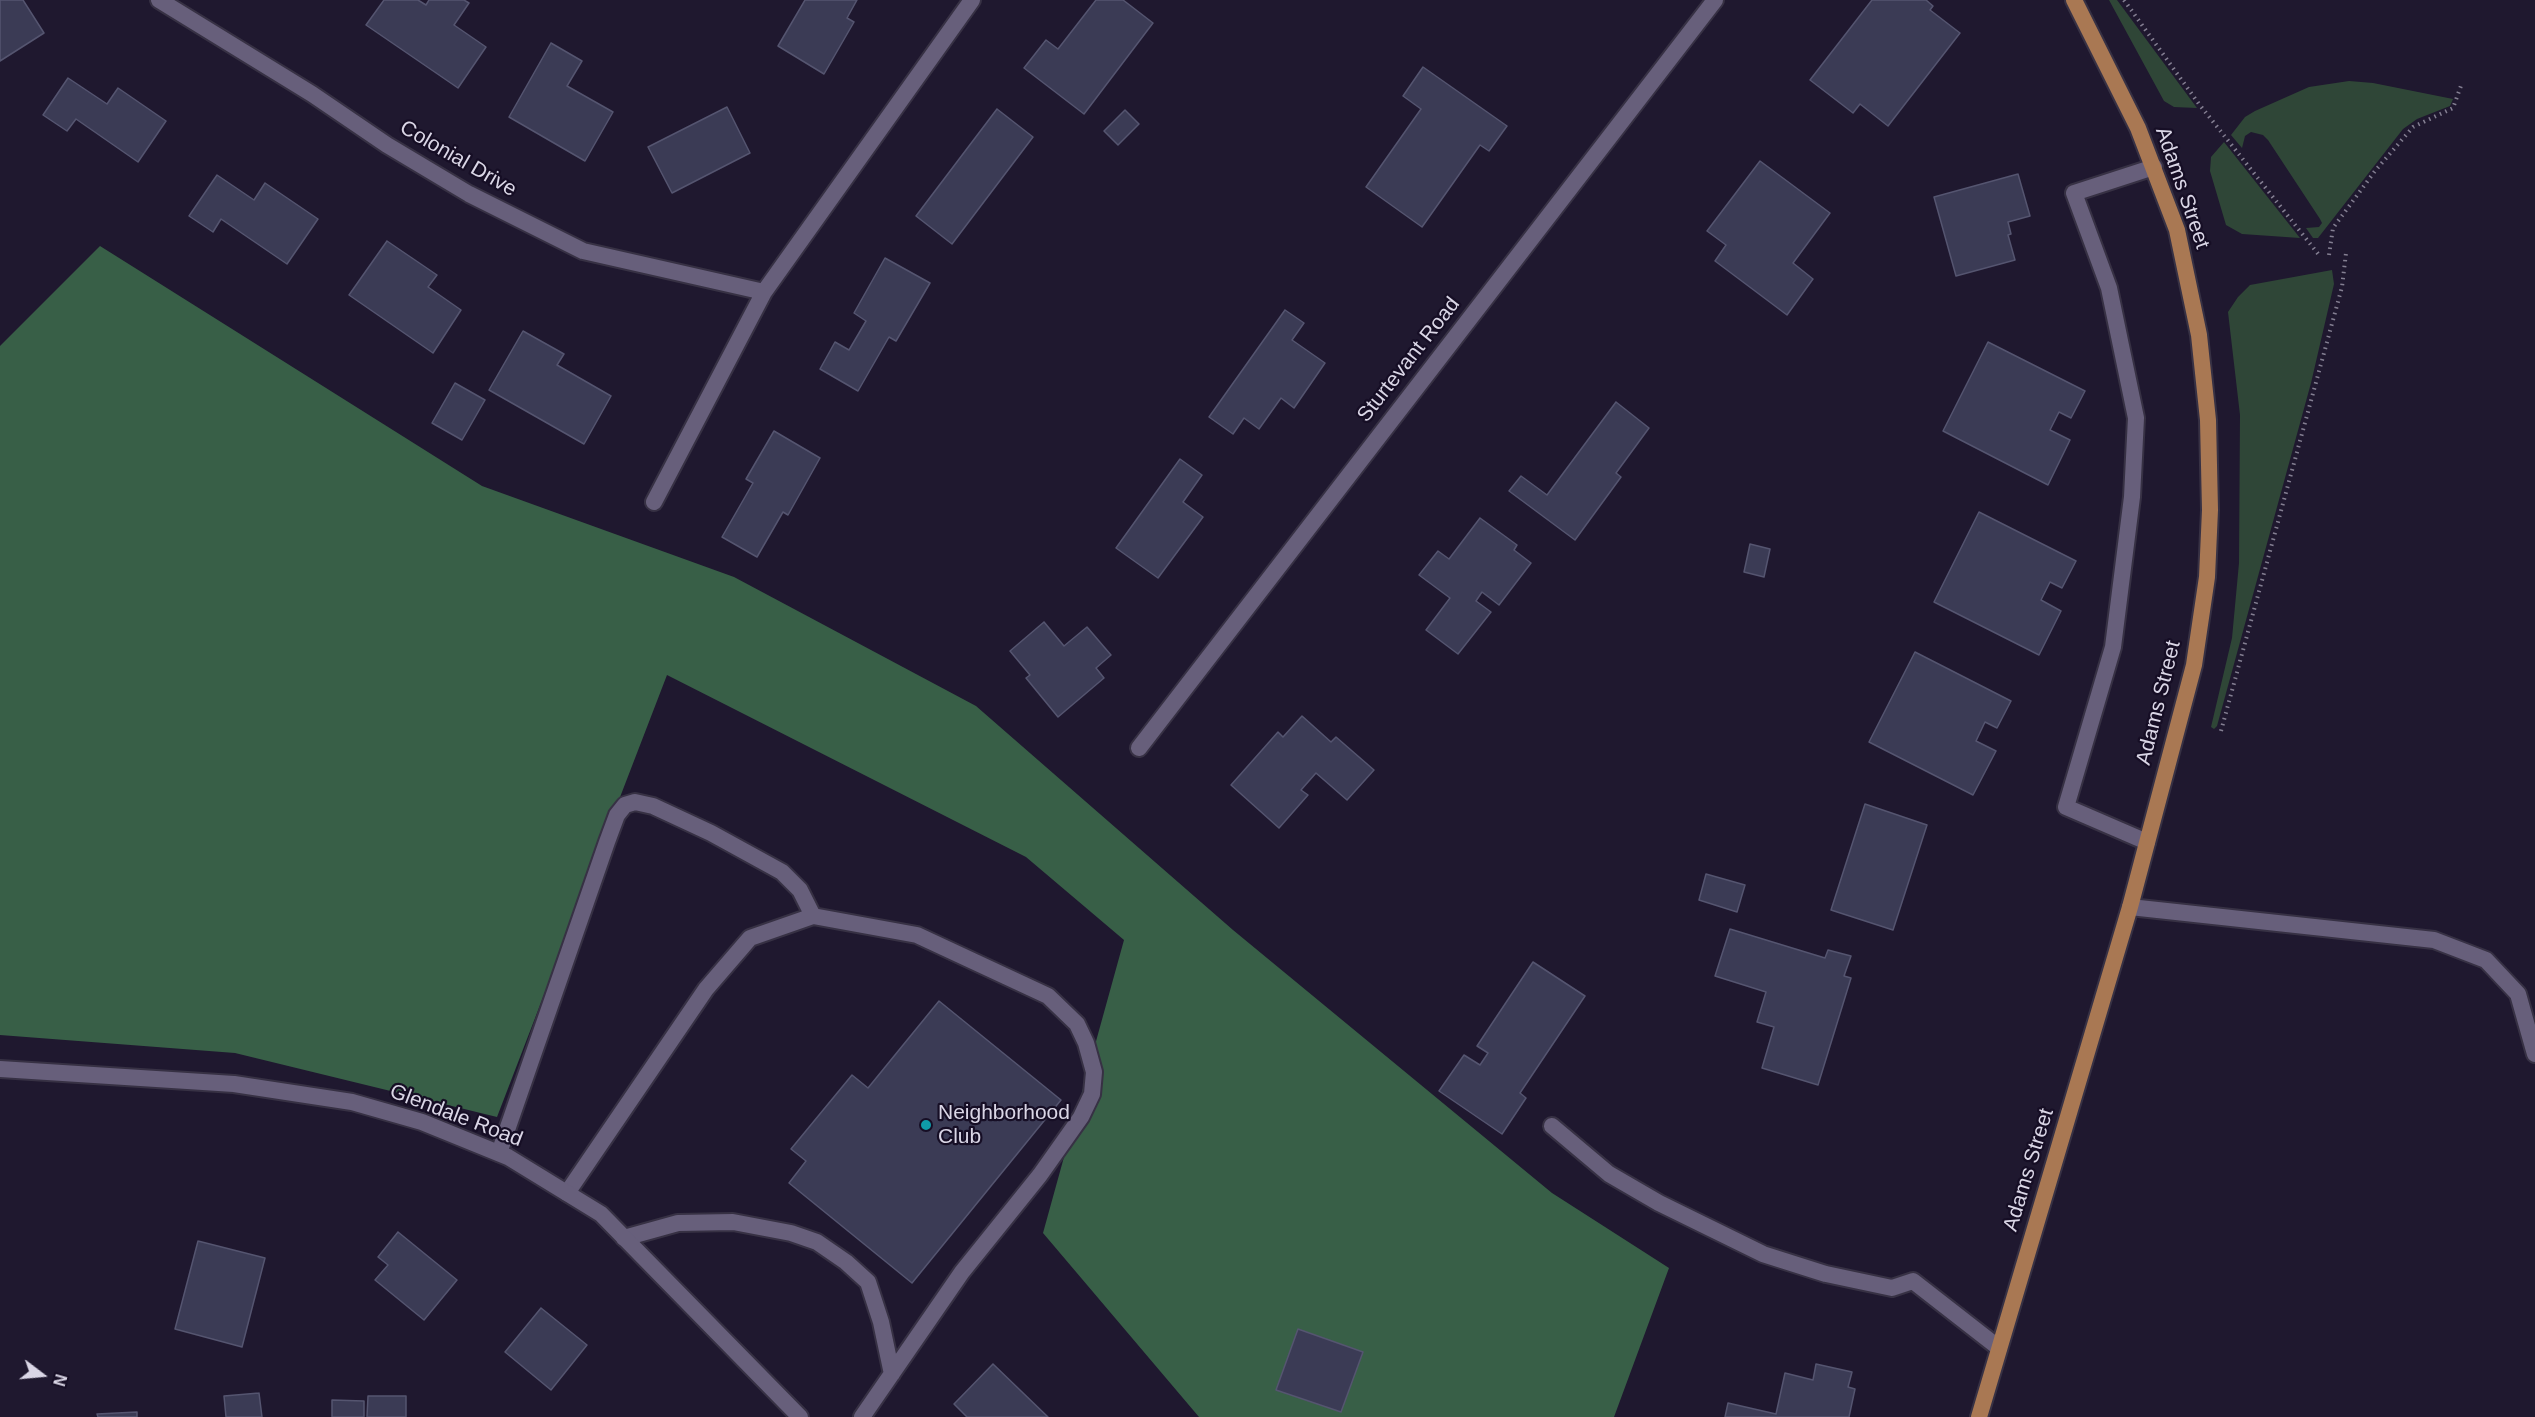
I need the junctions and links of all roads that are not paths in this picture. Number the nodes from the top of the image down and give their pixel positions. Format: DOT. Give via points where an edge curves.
graph roads {
  1 [pos="159,0"];
  2 [pos="972,0"];
  3 [pos="1715,0"];
  4 [pos="2074,0"];
  5 [pos="2154,167"];
  6 [pos="764,292"];
  7 [pos="654,502"];
  8 [pos="1138,748"];
  9 [pos="2147,842"];
  10 [pos="2130,907"];
  11 [pos="813,916"];
  12 [pos="2535,1054"];
  13 [pos="0,1069"];
  14 [pos="1552,1126"];
  15 [pos="499,1154"];
  16 [pos="567,1193"];
  17 [pos="624,1238"];
  18 [pos="1999,1348"];
  19 [pos="892,1374"];
  20 [pos="800,1417"];
  21 [pos="862,1417"];
  22 [pos="1979,1417"];
  1 -- 6 [label="street, Colonial Drive" via="468,194 583,251"];
  2 -- 6 [label="street"];
  3 -- 8 [label="street, Sturtevant Road"];
  4 -- 5 [label="main road, Adams Street" via="2110,68"];
  5 -- 9 [label="main road, Adams Street" via="2177,230 2199,335 2208,420 2210,510 2207,577 2194,665"];
  5 -- 9 [label="street" via="2074,193 2109,288 2136,418 2132,497 2113,647 2066,807"];
  6 -- 7 [label="street"];
  9 -- 10 [label="main road, Adams Street"];
  10 -- 12 [label="street" via="2434,940 2486,960 2518,994"];
  10 -- 18 [label="main road, Adams Street"];
  11 -- 15 [label="street" via="800,890 782,872 653,806 635,802 625,805 607,842"];
  11 -- 16 [label="street" via="750,938 706,989"];
  11 -- 19 [label="street" via="917,936 1048,996 1077,1023 1094,1072 1092,1094 1080,1117 1040,1175 962,1272"];
  13 -- 15 [label="street, Glendale Road" via="234,1084 352,1102 422,1122"];
  14 -- 18 [label="street" via="1610,1174 1763,1254 1826,1274 1892,1288 1913,1281"];
  15 -- 16 [label="street, Glendale Road"];
  16 -- 17 [label="street, Glendale Road" via="601,1214"];
  17 -- 19 [label="street" via="678,1223 733,1222 817,1242 867,1282 881,1322"];
  17 -- 20 [label="street, Glendale Road"];
  18 -- 22 [label="main road, Adams Street"];
  19 -- 21 [label="street"];
}
